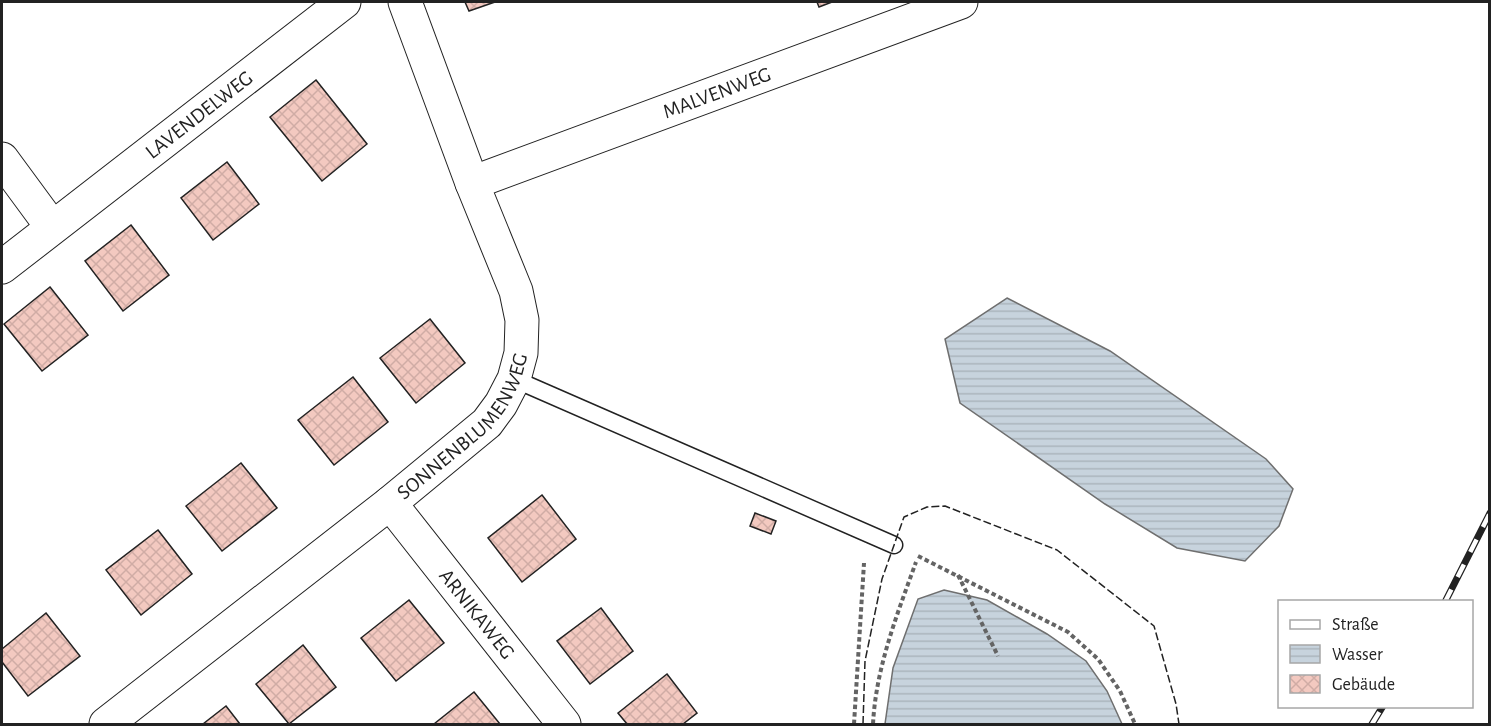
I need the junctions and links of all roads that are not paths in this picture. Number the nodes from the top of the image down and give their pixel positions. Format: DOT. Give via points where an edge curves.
graph roads {
  1 [pos="344,2"];
  2 [pos="405,2"];
  3 [pos="961,2"];
  4 [pos="2,159"];
  5 [pos="472,183"];
  6 [pos="52,226"];
  7 [pos="2,267"];
  8 [pos="514,379"];
  9 [pos="390,503"];
  10 [pos="894,545"];
  11 [pos="106,724"];
  12 [pos="564,724"];
  1 -- 6 [label="street, LAVENDELWEG"];
  2 -- 5 [label="street, SONNENBLUMENWEG"];
  3 -- 5 [label="street, MALVENWEG"];
  4 -- 6 [label="street"];
  5 -- 8 [label="street, SONNENBLUMENWEG" via="516,291 522,320 521,353"];
  6 -- 7 [label="street, LAVENDELWEG"];
  8 -- 9 [label="street, SONNENBLUMENWEG" via="487,423"];
  8 -- 10 [label="lane"];
  9 -- 11 [label="street, SONNENBLUMENWEG"];
  9 -- 12 [label="street, ARNIKAWEG"];
}
